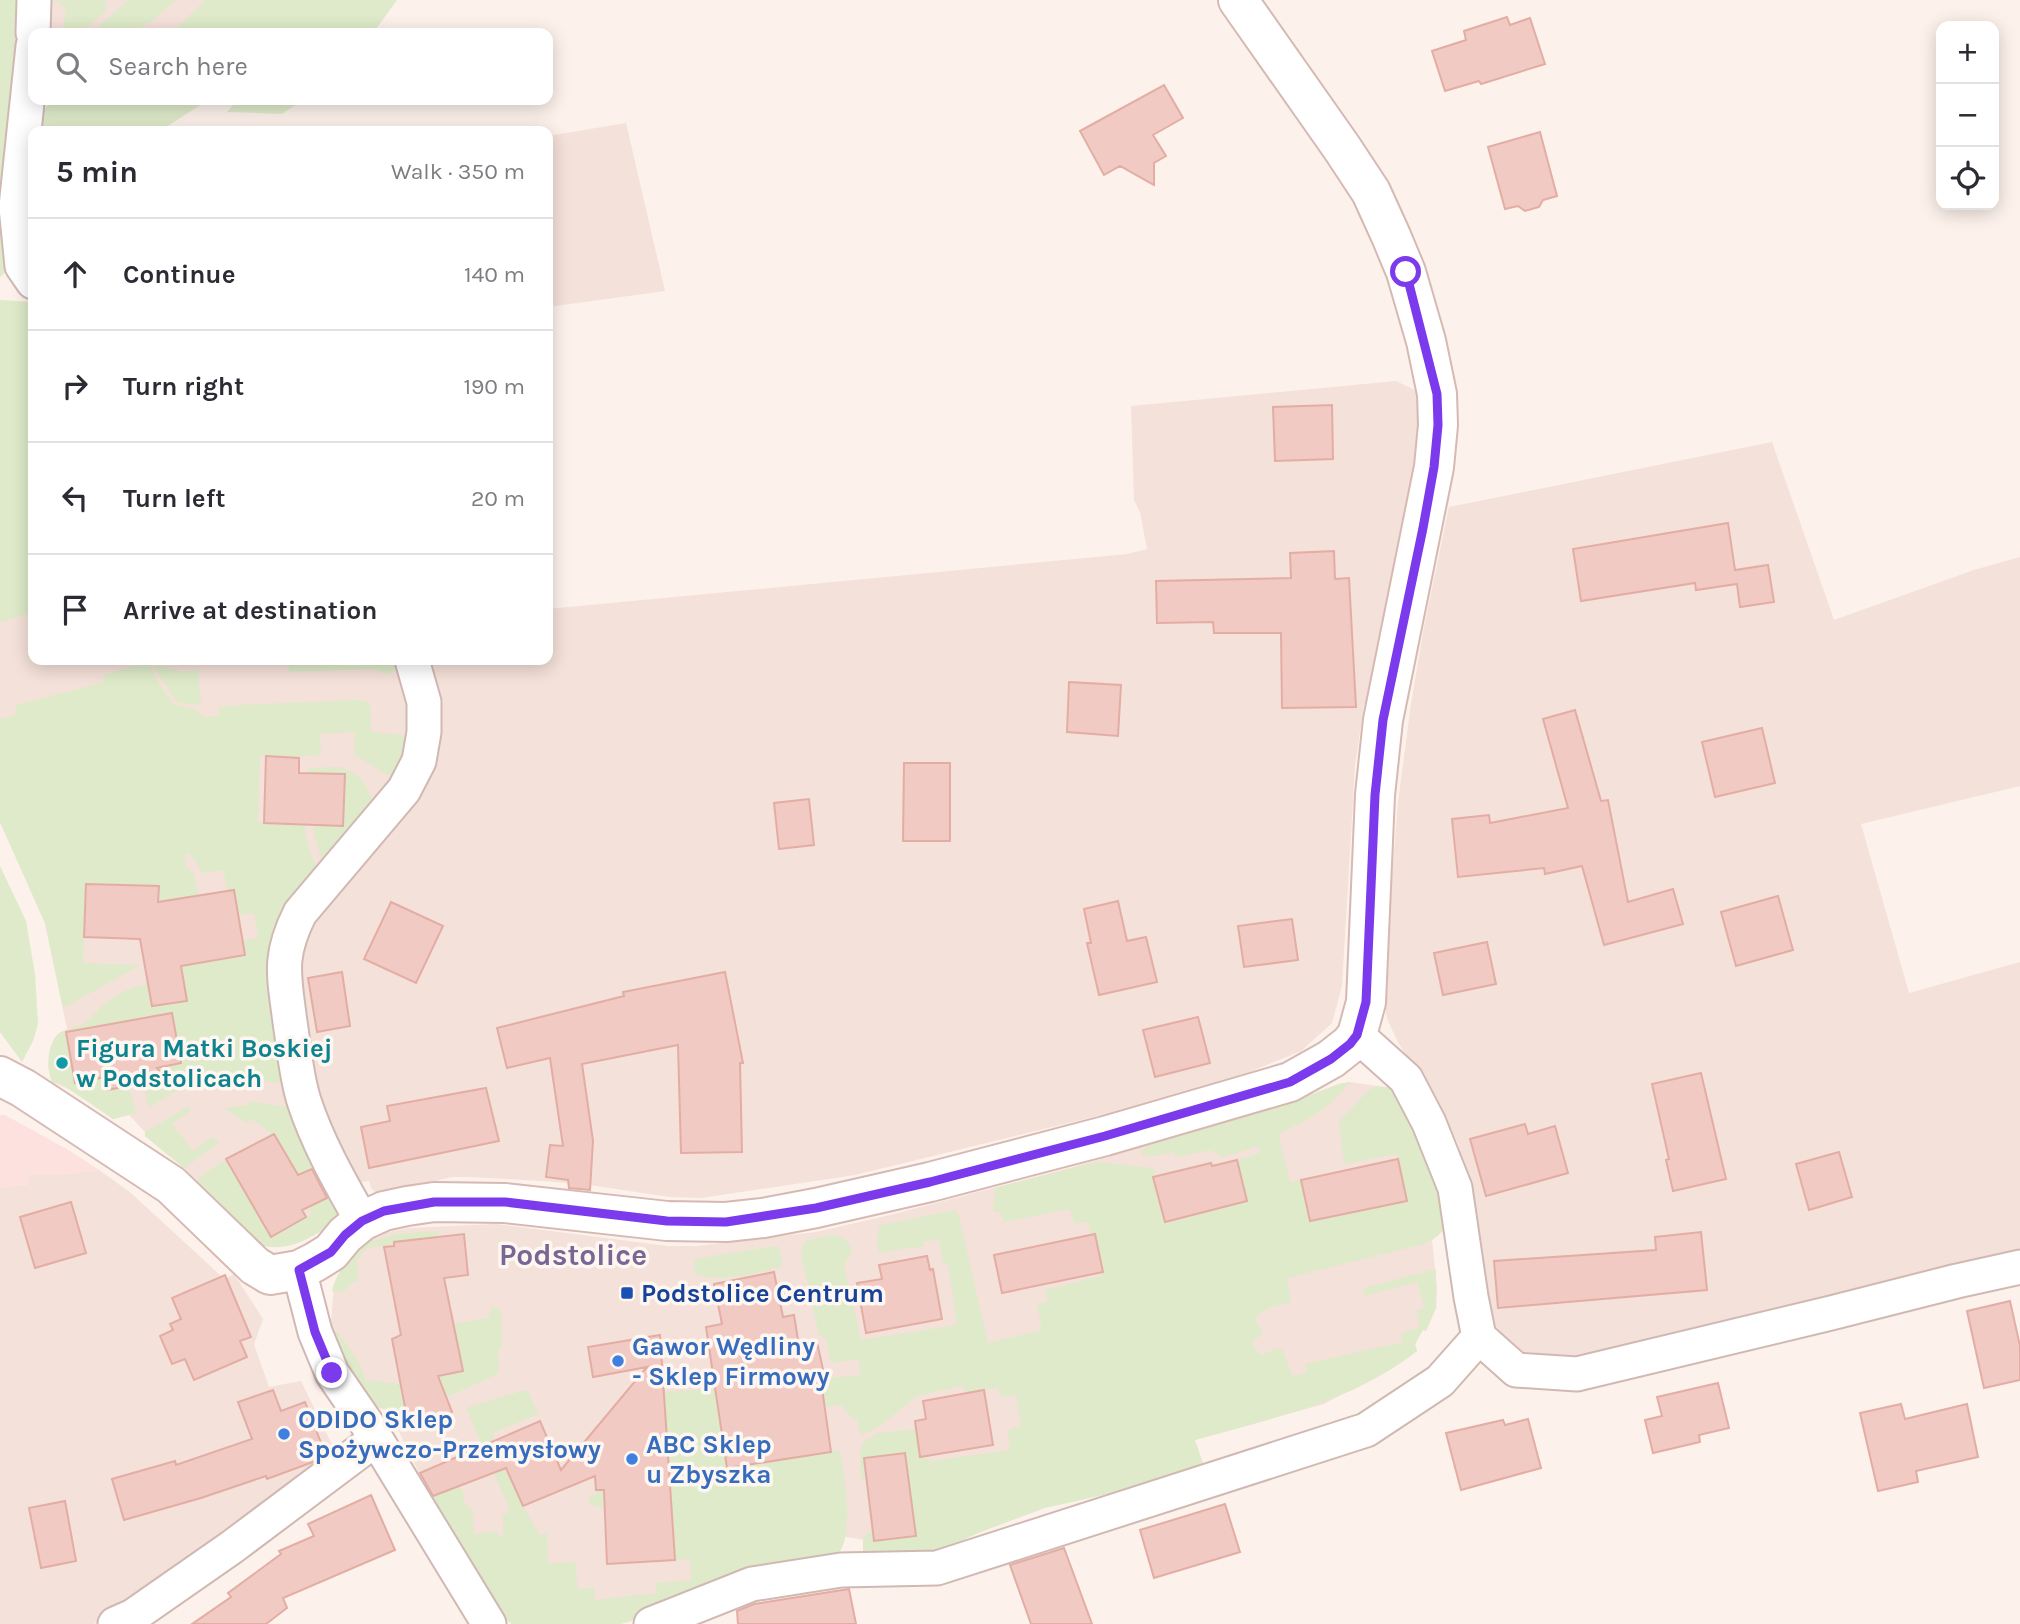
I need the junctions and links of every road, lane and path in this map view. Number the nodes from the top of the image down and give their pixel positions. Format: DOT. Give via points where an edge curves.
graph roads {
  1 [pos="34,0"];
  2 [pos="1238,0"];
  3 [pos="33,28"];
  4 [pos="28,93"];
  5 [pos="28,275"];
  6 [pos="413,665"];
  7 [pos="1357,1035"];
  8 [pos="0,1076"];
  9 [pos="362,1221"];
  10 [pos="2020,1267"];
  11 [pos="299,1270"];
  12 [pos="1479,1337"];
  13 [pos="376,1439"];
  14 [pos="115,1624"];
  15 [pos="489,1624"];
  16 [pos="651,1624"];
  1 -- 3 [label="street"];
  2 -- 7 [label="street" via="1371,192 1406,272 1437,394 1434,467 1383,720 1366,1002"];
  4 -- 5 [label="street" via="16,207 22,266"];
  6 -- 9 [label="street" via="424,702 419,761 404,790 300,913 283,957 303,1097 330,1163"];
  7 -- 9 [label="street" via="1331,1059 1275,1087 1105,1136 804,1211 726,1222 667,1221 505,1202 434,1202 384,1211"];
  7 -- 12 [label="street" via="1406,1079 1433,1133 1455,1188"];
  8 -- 11 [label="street" via="171,1185 262,1272"];
  9 -- 11 [label="street" via="331,1252"];
  10 -- 12 [label="street" via="1577,1374 1516,1370"];
  11 -- 13 [label="street" via="315,1332 332,1373"];
  12 -- 16 [label="street" via="1440,1381 1366,1430 937,1568 841,1570 752,1584"];
  13 -- 14 [label="street" via="232,1547"];
  13 -- 15 [label="street"];
}
